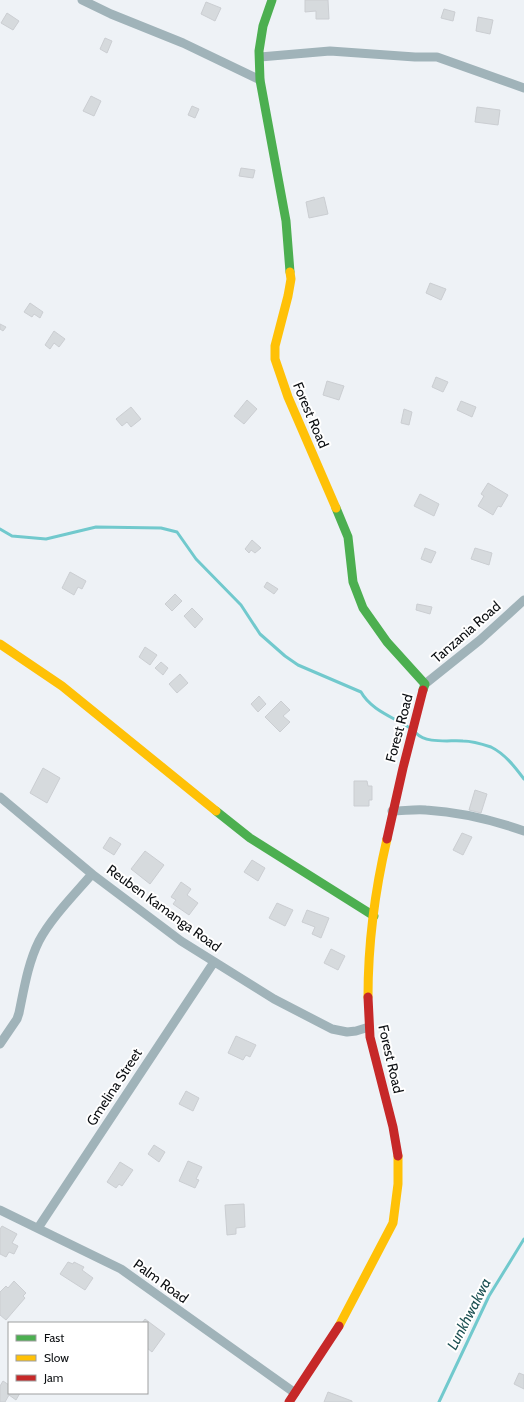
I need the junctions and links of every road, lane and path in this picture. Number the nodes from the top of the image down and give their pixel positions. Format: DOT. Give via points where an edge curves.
graph roads {
  1 [pos="82,0"];
  2 [pos="272,0"];
  3 [pos="260,57"];
  4 [pos="260,80"];
  5 [pos="524,88"];
  6 [pos="524,600"];
  7 [pos="0,644"];
  8 [pos="425,684"];
  9 [pos="0,797"];
  10 [pos="392,811"];
  11 [pos="524,831"];
  12 [pos="92,874"];
  13 [pos="374,916"];
  14 [pos="214,962"];
  15 [pos="369,1027"];
  16 [pos="0,1044"];
  17 [pos="0,1210"];
  18 [pos="38,1228"];
  19 [pos="295,1393"];
  20 [pos="289,1402"];
  1 -- 4 [label="street" via="183,43"];
  2 -- 3 [label="street, Forest Road" via="262,26"];
  3 -- 4 [label="street, Forest Road"];
  3 -- 5 [label="street" via="330,51 437,57"];
  4 -- 8 [label="street, Forest Road" via="286,221 291,279 275,346 275,359 288,398 348,537 349,560 356,594 389,646"];
  6 -- 8 [label="street, Tanzania Road" via="480,640"];
  7 -- 13 [label="street" via="62,686 250,838"];
  8 -- 10 [label="street, Forest Road"];
  9 -- 12 [label="street, Reuben Kamanga Road"];
  10 -- 11 [label="street" via="426,810 460,815 497,822"];
  10 -- 13 [label="street, Forest Road"];
  12 -- 14 [label="street, Reuben Kamanga Road" via="181,942"];
  12 -- 16 [label="street" via="45,930 28,970 17,1019"];
  13 -- 15 [label="street, Forest Road" via="368,988"];
  14 -- 15 [label="street, Reuben Kamanga Road" via="274,999 332,1030 347,1032"];
  14 -- 18 [label="street, Gmelina Street"];
  15 -- 19 [label="street, Forest Road" via="398,1146 397,1206 393,1224 344,1319"];
  17 -- 18 [label="street, Palm Road"];
  18 -- 19 [label="street, Palm Road" via="121,1269"];
  19 -- 20 [label="street, Forest Road"];
}
